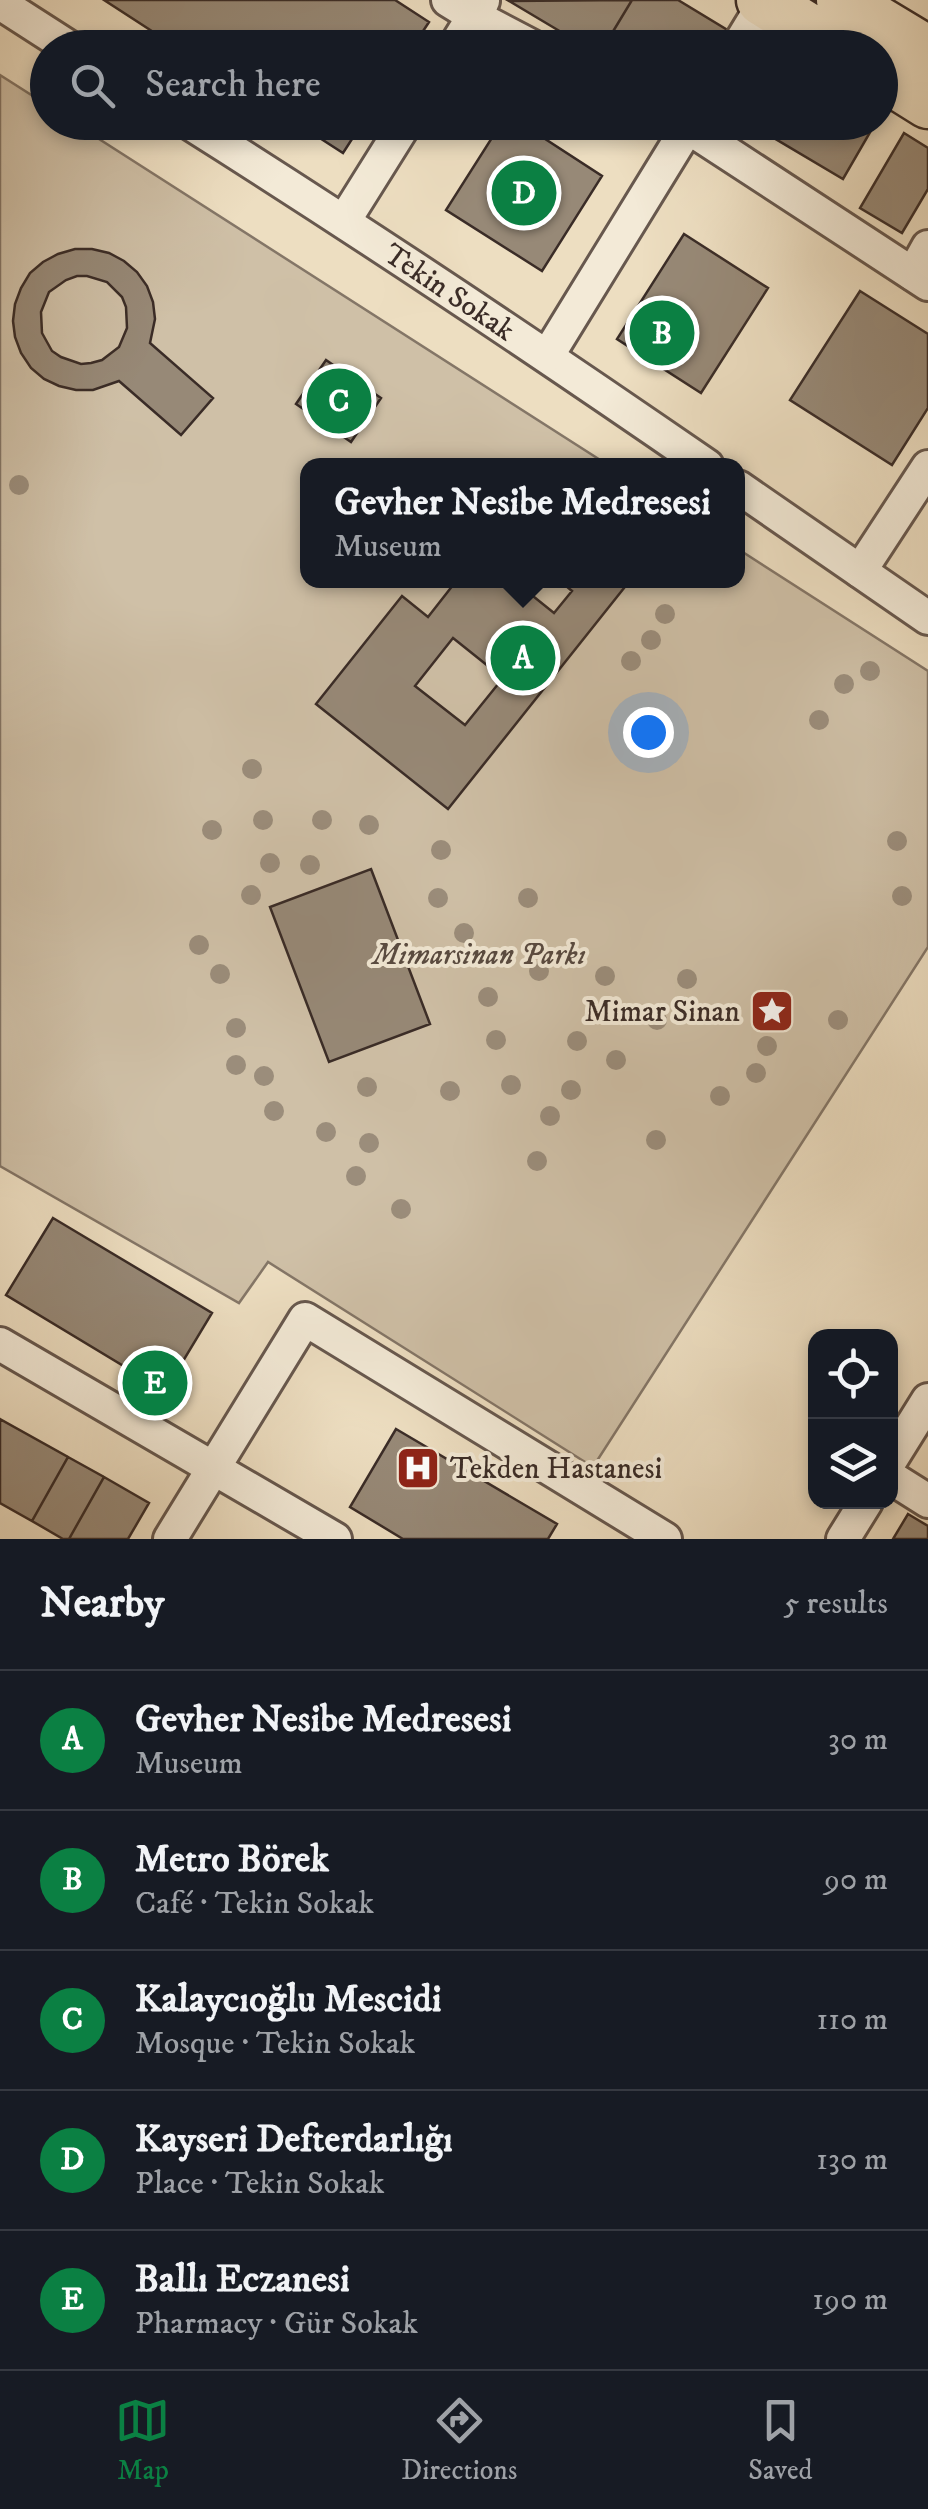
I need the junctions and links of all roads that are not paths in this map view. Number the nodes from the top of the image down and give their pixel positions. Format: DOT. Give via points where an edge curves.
graph roads {
  1 [pos="842,0"];
  2 [pos="764,1"];
  3 [pos="0,4"];
  4 [pos="469,5"];
  5 [pos="41,30"];
  6 [pos="460,30"];
  7 [pos="507,30"];
  8 [pos="747,30"];
  9 [pos="810,30"];
  10 [pos="892,30"];
  11 [pos="898,34"];
  12 [pos="928,52"];
  13 [pos="898,85"];
  14 [pos="928,103"];
  15 [pos="217,140"];
  16 [pos="395,140"];
  17 [pos="676,140"];
  18 [pos="712,140"];
  19 [pos="344,220"];
  20 [pos="923,269"];
  21 [pos="548,356"];
  22 [pos="695,458"];
  23 [pos="928,468"];
  24 [pos="745,492"];
  25 [pos="860,571"];
  26 [pos="928,618"];
  27 [pos="0,1344"];
  28 [pos="928,1400"];
  29 [pos="898,1448"];
  30 [pos="213,1468"];
  31 [pos="898,1482"];
  32 [pos="928,1501"];
  33 [pos="862,1509"];
  34 [pos="170,1539"];
  35 [pos="335,1539"];
  36 [pos="665,1539"];
  37 [pos="843,1539"];
  1 -- 10 [label="main road"];
  2 -- 8 [label="street"];
  2 -- 9 [label="main road"];
  3 -- 5 [label="street"];
  4 -- 6 [label="street"];
  4 -- 7 [label="street"];
  11 -- 12 [label="main road"];
  13 -- 14 [label="main road"];
  15 -- 19 [label="street, Tekin Sokak"];
  16 -- 19 [label="street"];
  17 -- 21 [label="street"];
  18 -- 20 [label="street"];
  19 -- 21 [label="street, Tekin Sokak"];
  21 -- 22 [label="street, Tekin Sokak"];
  23 -- 25 [label="street"];
  24 -- 25 [label="street"];
  25 -- 26 [label="street"];
  27 -- 30 [label="street"];
  28 -- 29 [label="street"];
  30 -- 34 [label="street"];
  30 -- 35 [label="street"];
  30 -- 36 [label="street" via="305,1319"];
  31 -- 32 [label="street"];
  33 -- 37 [label="street"];
}
